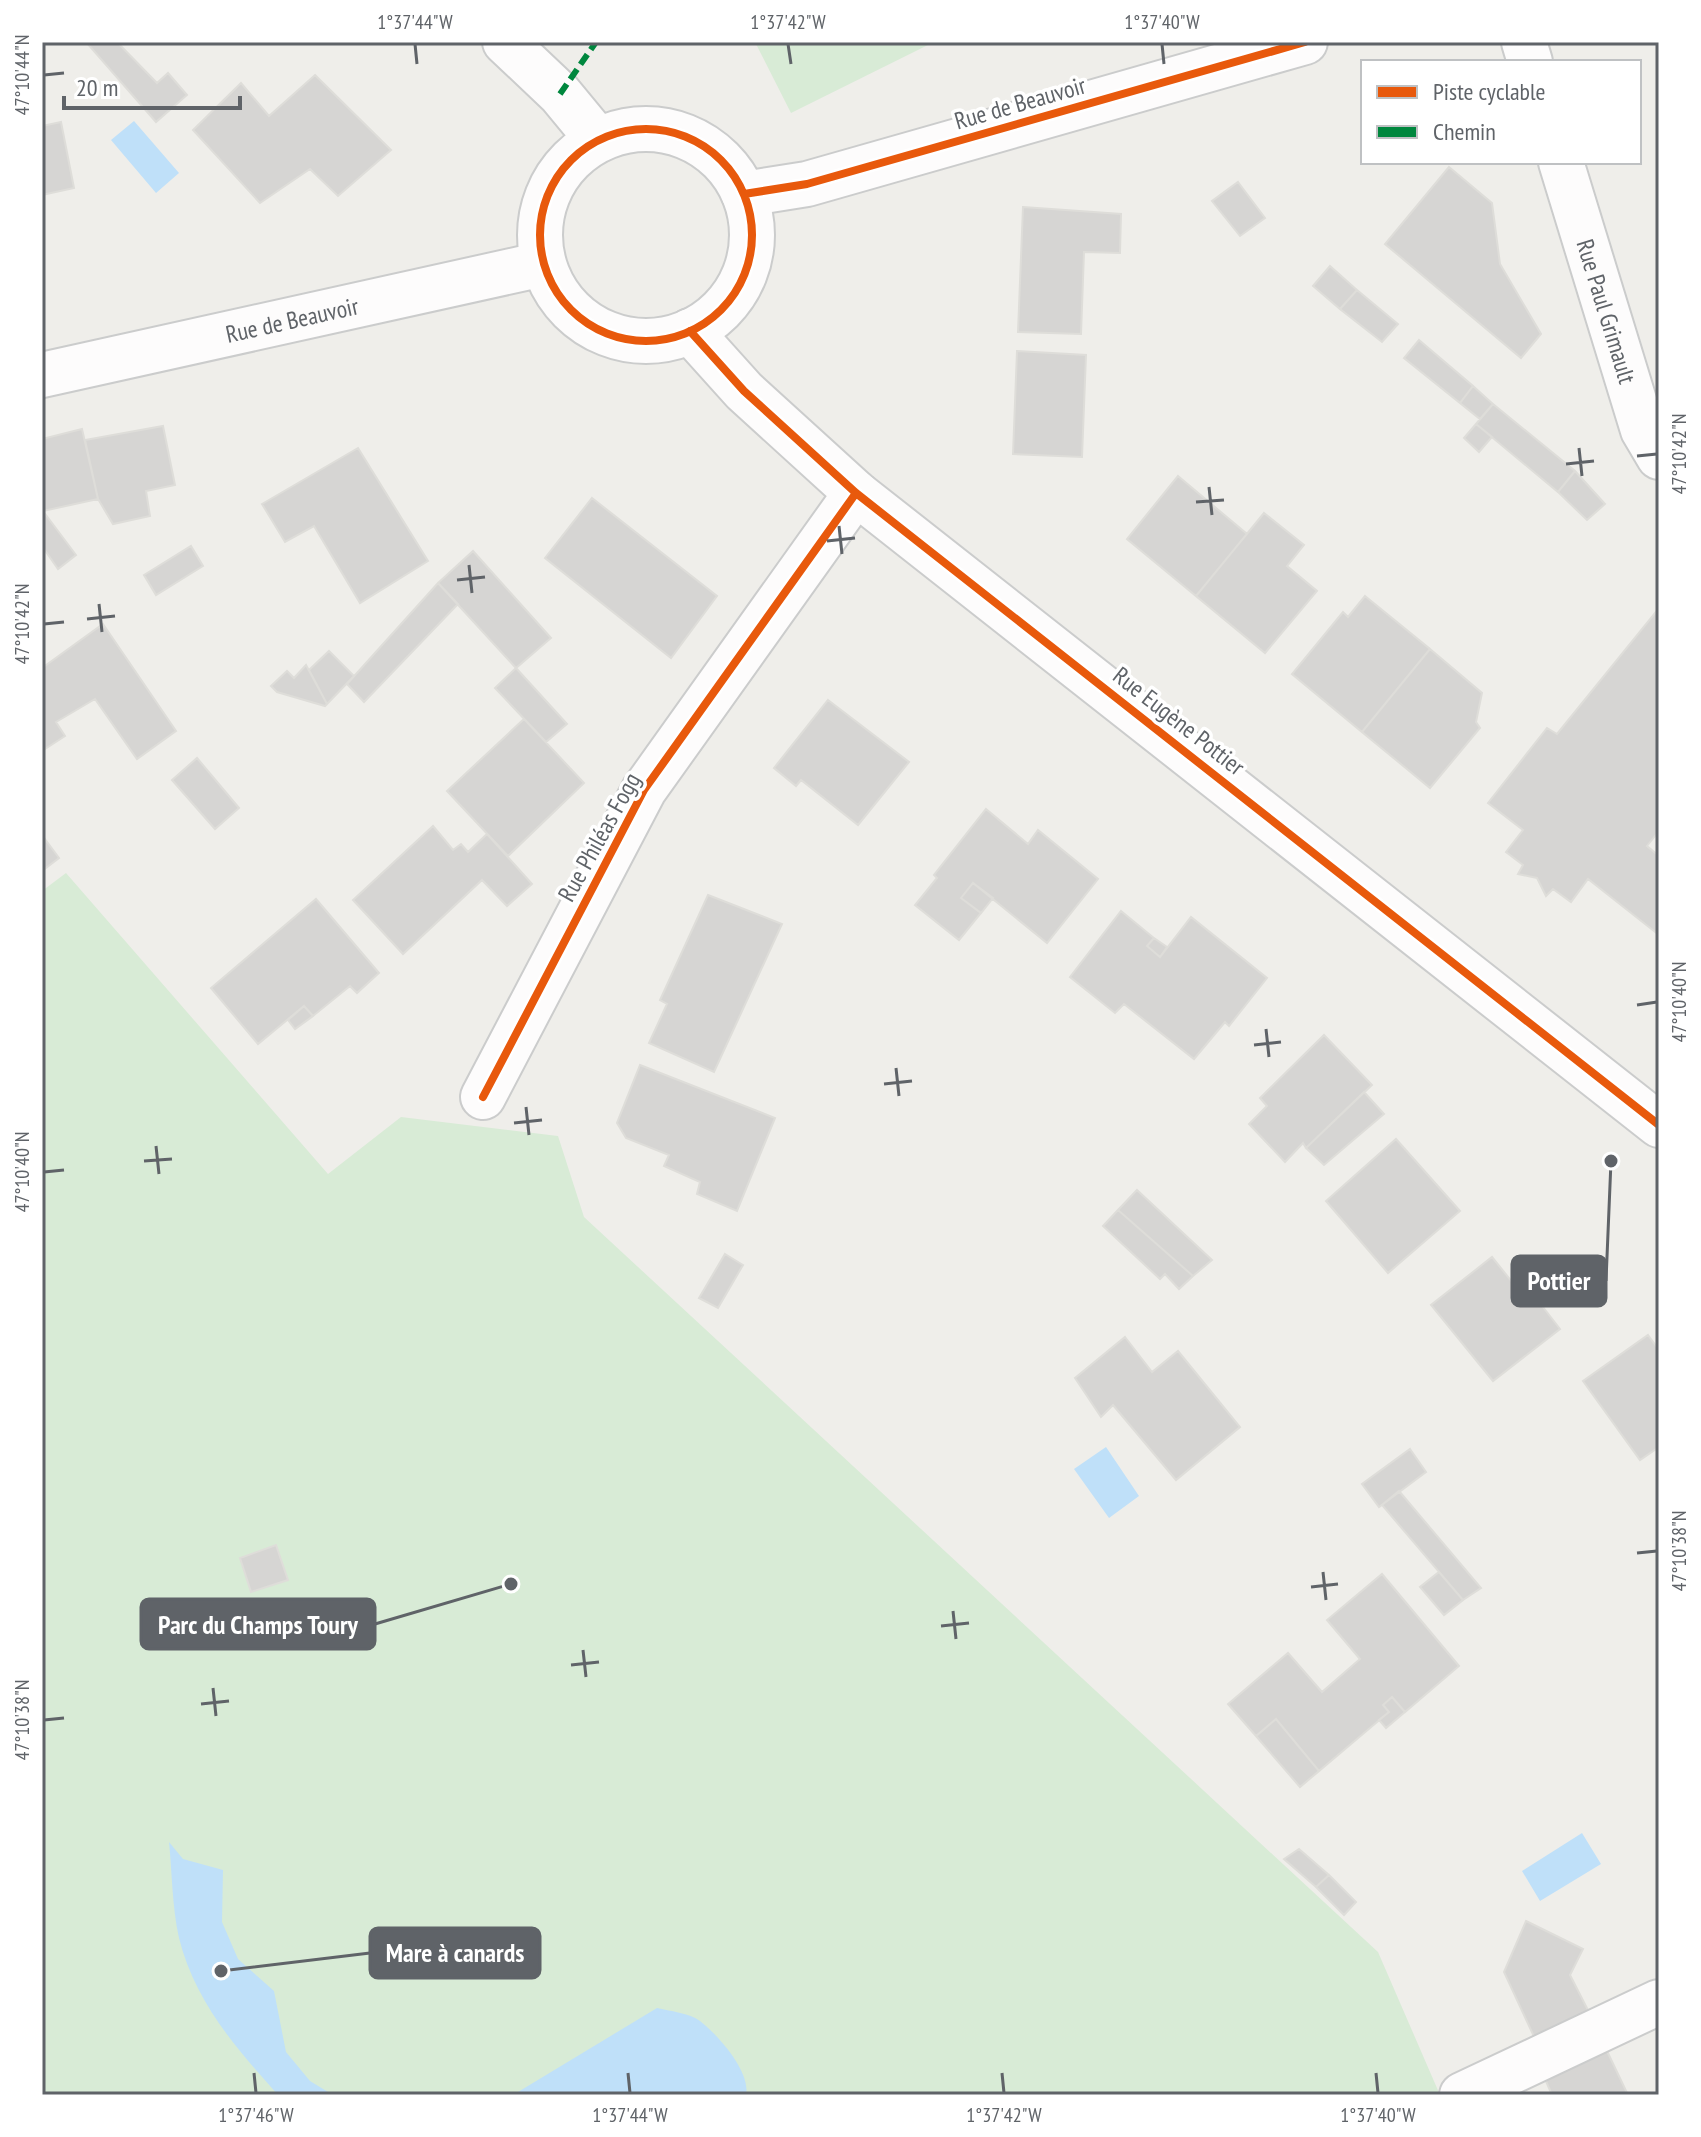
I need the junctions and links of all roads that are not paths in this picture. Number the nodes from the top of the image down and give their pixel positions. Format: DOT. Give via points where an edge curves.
graph roads {
  1 [pos="505,42"];
  2 [pos="1305,42"];
  3 [pos="598,140"];
  4 [pos="1562,164"];
  5 [pos="744,194"];
  6 [pos="543,264"];
  7 [pos="690,331"];
  8 [pos="42,375"];
  9 [pos="1659,457"];
  10 [pos="856,493"];
  11 [pos="483,1097"];
  12 [pos="1659,1125"];
  13 [pos="1659,2002"];
  14 [pos="1462,2095"];
  1 -- 3 [label="street" via="560,94"];
  2 -- 5 [label="street, Rue de Beauvoir" via="807,184"];
  3 -- 5 [label="street" via="640,129 683,135 719,159"];
  3 -- 6 [label="street" via="563,168 548,193 540,220"];
  4 -- 9 [label="street, Rue Paul Grimault" via="1643,430"];
  5 -- 7 [label="street" via="752,234 744,274 723,308"];
  6 -- 7 [label="street" via="563,302 595,328 635,340 663,340"];
  6 -- 8 [label="street, Rue de Beauvoir"];
  7 -- 10 [label="street, Rue Eugène Pottier" via="744,391"];
  10 -- 11 [label="street, Rue Philéas Fogg" via="644,790"];
  10 -- 12 [label="street, Rue Eugène Pottier"];
  13 -- 14 [label="street"];
}
